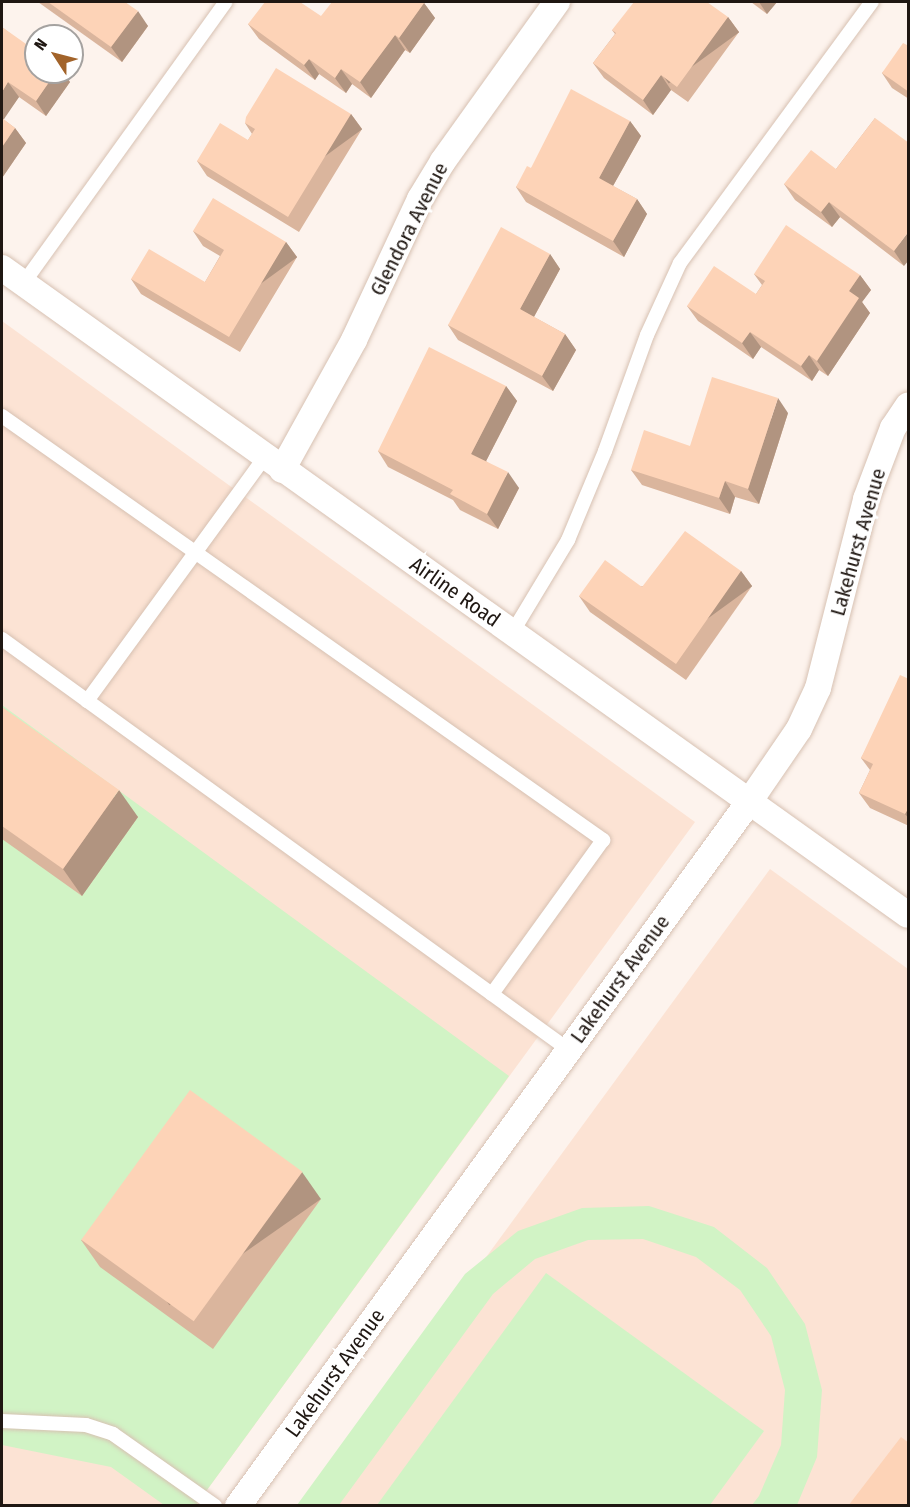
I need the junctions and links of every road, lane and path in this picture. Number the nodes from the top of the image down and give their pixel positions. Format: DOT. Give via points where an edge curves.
graph roads {
  1 [pos="225,2"];
  2 [pos="558,2"];
  3 [pos="872,2"];
  4 [pos="2,268"];
  5 [pos="23,284"];
  6 [pos="909,406"];
  7 [pos="2,416"];
  8 [pos="274,464"];
  9 [pos="196,554"];
  10 [pos="512,633"];
  11 [pos="2,639"];
  12 [pos="87,701"];
  13 [pos="749,802"];
  14 [pos="909,915"];
  15 [pos="492,994"];
  16 [pos="569,1050"];
  17 [pos="2,1421"];
  18 [pos="215,1506"];
  19 [pos="238,1506"];
  1 -- 5 [label="lane"];
  2 -- 8 [label="street, Glendora Avenue" via="443,161 420,199 354,340"];
  3 -- 10 [label="lane" via="680,263 647,335 568,540"];
  4 -- 5 [label="street, Airline Road"];
  5 -- 8 [label="street, Airline Road"];
  6 -- 13 [label="street, Lakehurst Avenue" via="893,428 866,499 818,688 799,729"];
  7 -- 9 [label="lane"];
  8 -- 9 [label="lane"];
  8 -- 10 [label="street, Airline Road"];
  9 -- 12 [label="lane"];
  9 -- 15 [label="lane" via="603,840"];
  10 -- 13 [label="street, Airline Road"];
  11 -- 12 [label="lane"];
  12 -- 15 [label="lane"];
  13 -- 14 [label="street, Airline Road"];
  13 -- 16 [label="street, Lakehurst Avenue"];
  15 -- 16 [label="lane"];
  16 -- 19 [label="street, Lakehurst Avenue"];
  17 -- 18 [label="lane" via="86,1425 112,1434"];
}
